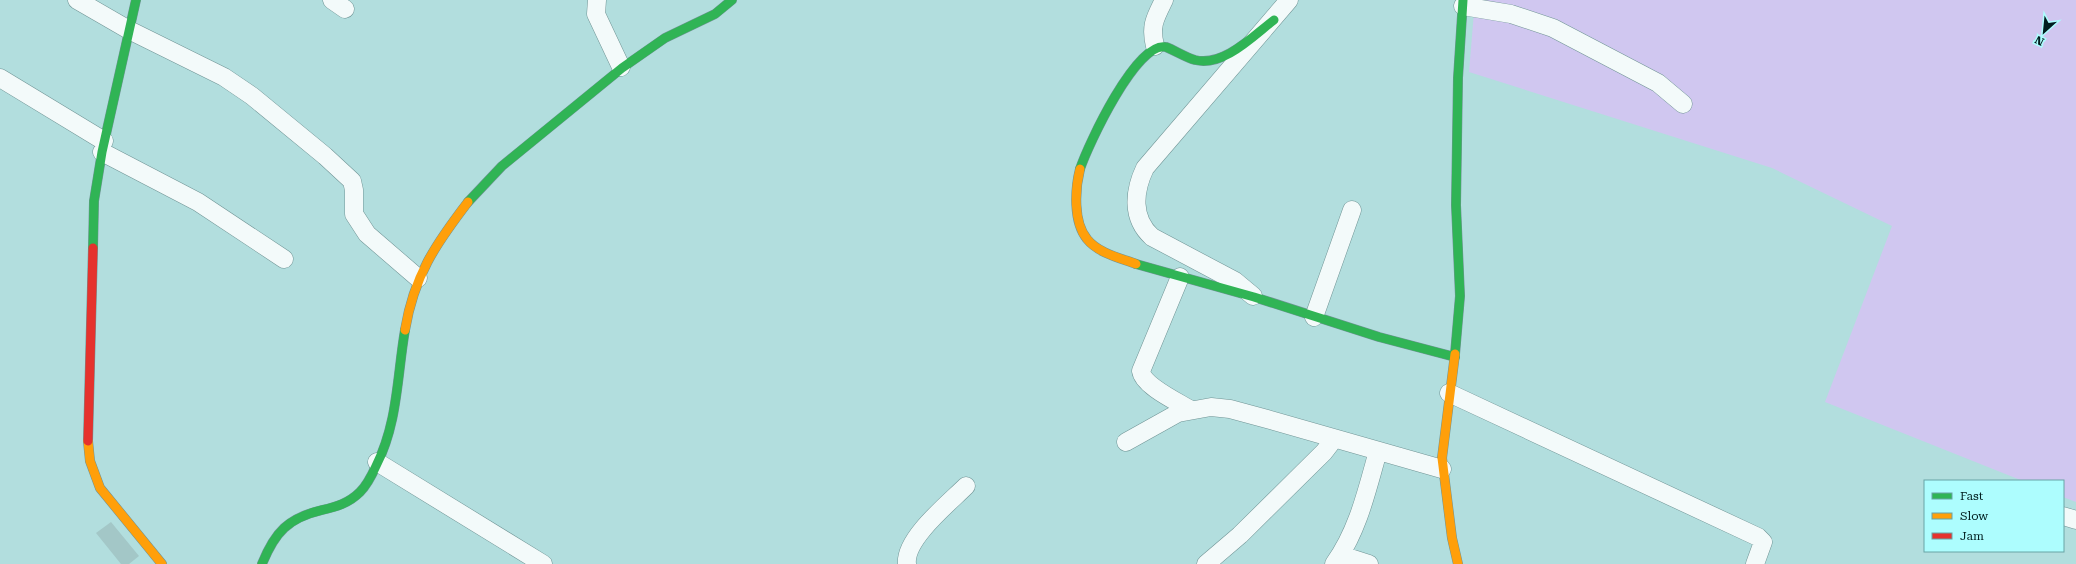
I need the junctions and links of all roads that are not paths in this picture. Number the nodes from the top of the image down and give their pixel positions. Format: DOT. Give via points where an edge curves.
graph roads {
  1 [pos="77,0"];
  2 [pos="136,0"];
  3 [pos="597,0"];
  4 [pos="732,0"];
  5 [pos="1164,0"];
  6 [pos="1289,0"];
  7 [pos="1463,3"];
  8 [pos="1274,20"];
  9 [pos="129,30"];
  10 [pos="1156,46"];
  11 [pos="621,67"];
  12 [pos="0,78"];
  13 [pos="1683,104"];
  14 [pos="103,146"];
  15 [pos="1352,210"];
  16 [pos="284,259"];
  17 [pos="1180,277"];
  18 [pos="418,278"];
  19 [pos="1253,297"];
  20 [pos="1314,317"];
  21 [pos="1455,357"];
  22 [pos="1449,393"];
  23 [pos="1191,410"];
  24 [pos="1334,439"];
  25 [pos="1126,442"];
  26 [pos="1378,451"];
  27 [pos="377,462"];
  28 [pos="1442,468"];
  29 [pos="966,486"];
  30 [pos="2064,516"];
  31 [pos="2076,520"];
  32 [pos="1338,560"];
  33 [pos="159,563"];
  34 [pos="262,564"];
  35 [pos="543,564"];
  36 [pos="907,564"];
  37 [pos="1206,564"];
  38 [pos="1369,564"];
  39 [pos="1458,564"];
  40 [pos="1755,564"];
  1 -- 9 [label="street"];
  2 -- 9 [label="street"];
  3 -- 11 [label="street" via="596,14"];
  4 -- 11 [label="street" via="715,16 657,42"];
  5 -- 10 [label="street" via="1153,24 1152,33"];
  6 -- 8 [label="street"];
  7 -- 13 [label="street" via="1511,14 1553,28 1658,83"];
  7 -- 21 [label="street" via="1458,78 1456,205 1460,296"];
  8 -- 10 [label="street" via="1224,56 1210,62 1196,60 1168,47"];
  8 -- 19 [label="street" via="1145,168 1137,187 1138,215 1152,237 1235,281"];
  9 -- 14 [label="street"];
  9 -- 18 [label="street" via="224,76 325,156 352,181 354,214 367,234"];
  10 -- 17 [label="street" via="1146,52 1133,70 1084,156 1078,173 1075,199 1086,237 1095,246 1124,260"];
  11 -- 18 [label="street" via="492,175 431,254"];
  12 -- 14 [label="street"];
  14 -- 16 [label="street" via="198,202"];
  14 -- 33 [label="street" via="93,215 88,430 90,461 100,488"];
  15 -- 20 [label="street"];
  17 -- 19 [label="street"];
  17 -- 23 [label="street" via="1140,372 1148,384"];
  18 -- 27 [label="street" via="407,322 393,423"];
  19 -- 20 [label="street"];
  20 -- 21 [label="street" via="1399,344"];
  21 -- 22 [label="street"];
  22 -- 28 [label="street"];
  22 -- 40 [label="street" via="1758,537 1763,542"];
  23 -- 24 [label="street" via="1211,407 1230,409"];
  23 -- 25 [label="street" via="1169,417"];
  24 -- 26 [label="street"];
  24 -- 37 [label="street" via="1240,535"];
  26 -- 28 [label="street"];
  26 -- 32 [label="street" via="1365,498"];
  27 -- 34 [label="street" via="370,479 344,504 301,516 284,527 276,536"];
  27 -- 35 [label="street"];
  28 -- 39 [label="street"];
  29 -- 36 [label="street" via="916,536 908,550"];
  30 -- 31 [label="street"];
  32 -- 38 [label="street"];
}
